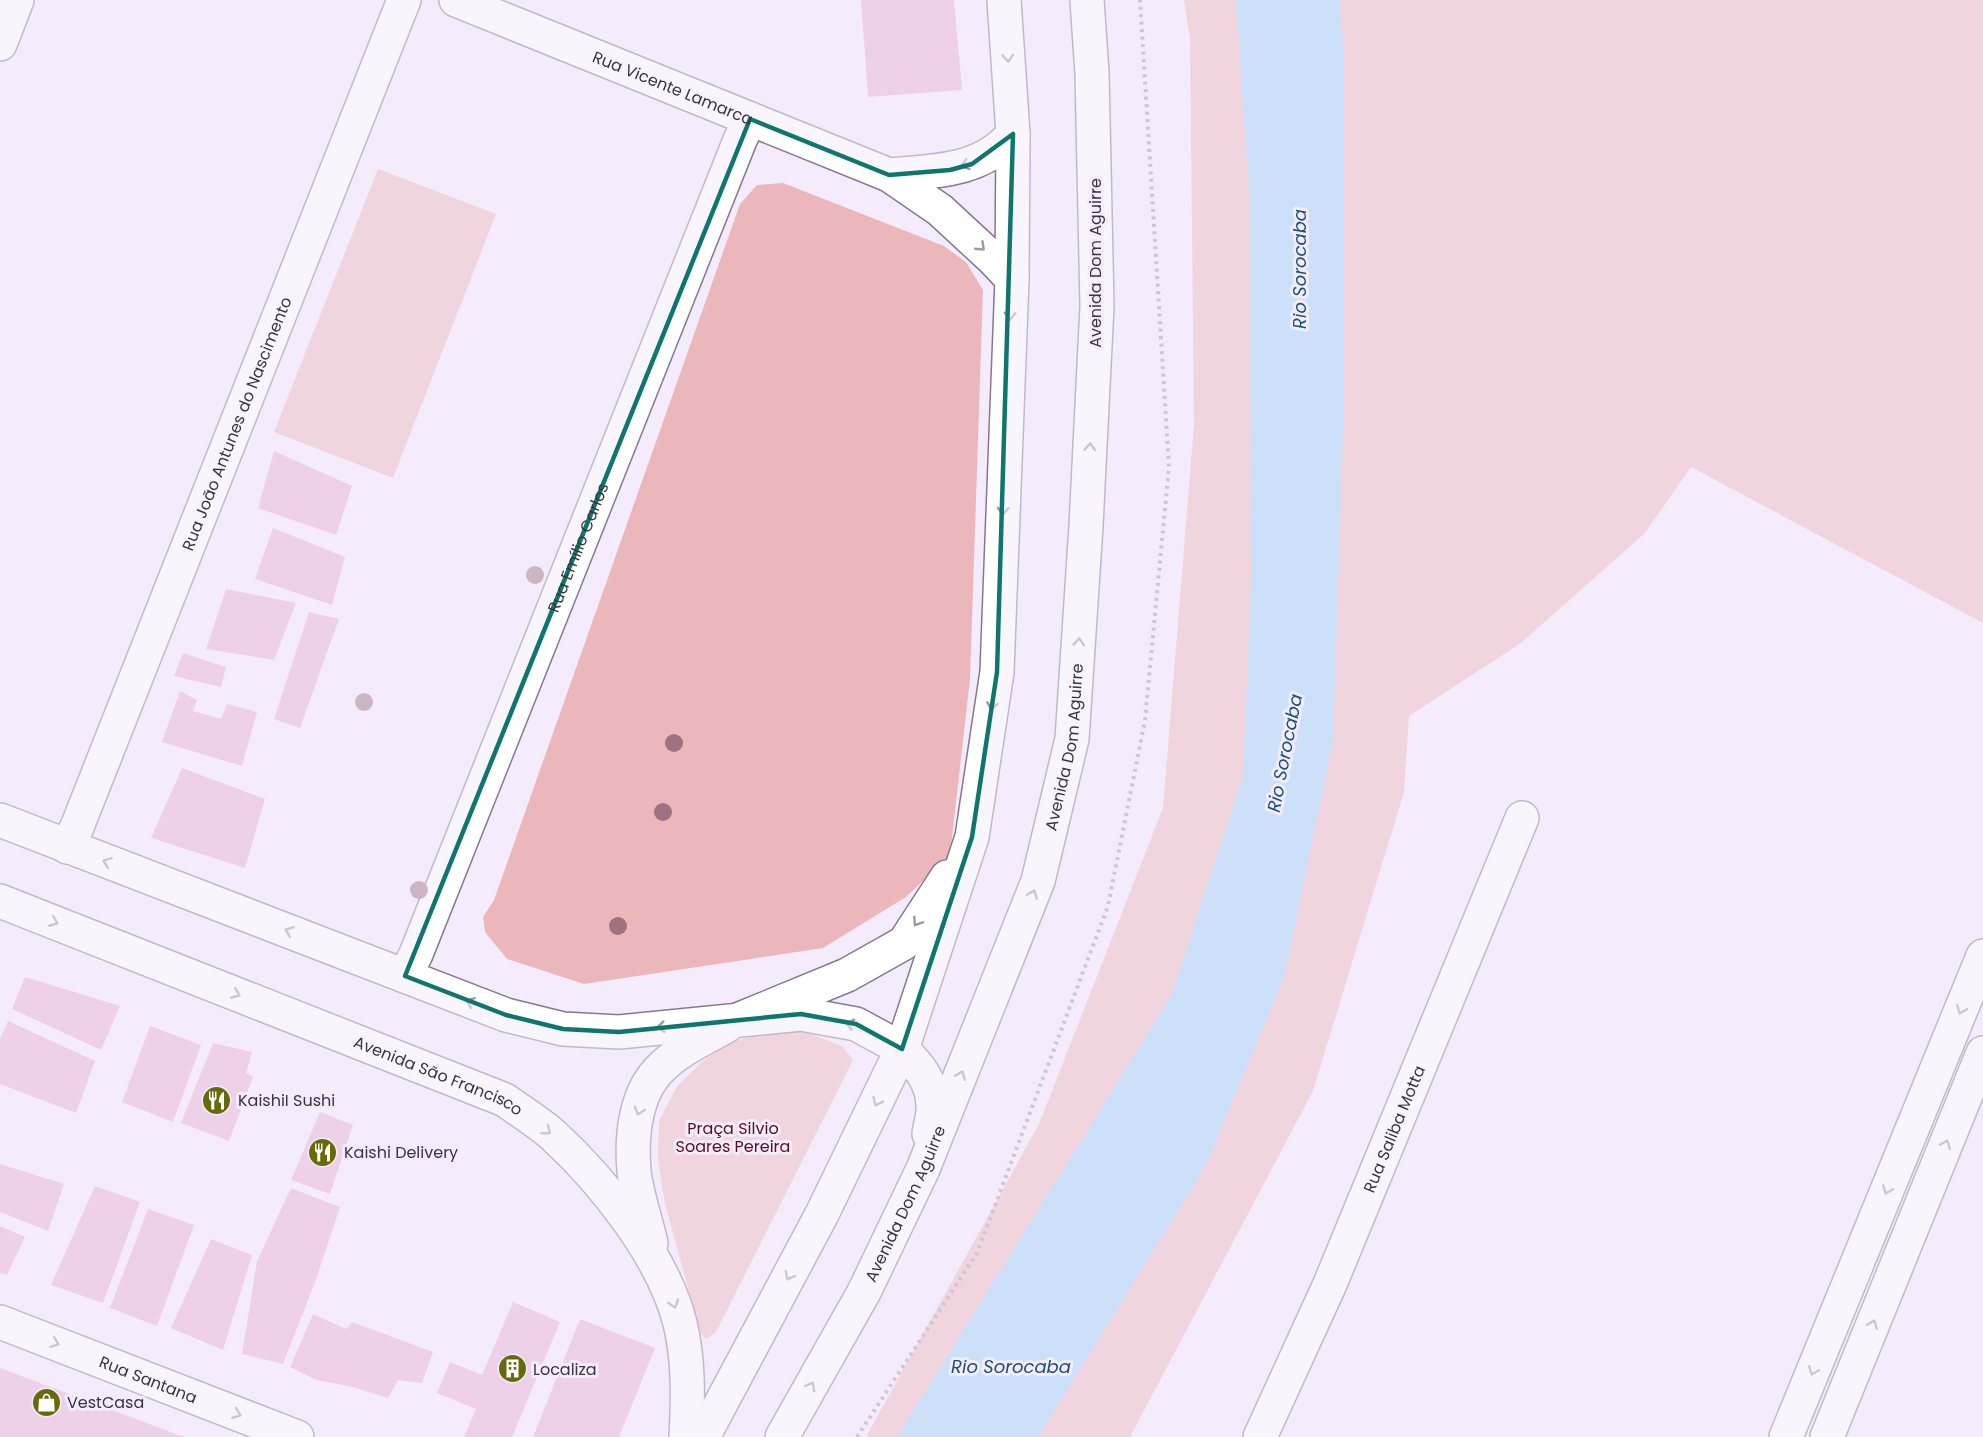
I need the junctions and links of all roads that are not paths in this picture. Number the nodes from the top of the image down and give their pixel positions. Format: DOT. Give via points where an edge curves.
graph roads {
  1 [pos="17,0"];
  2 [pos="404,0"];
  3 [pos="456,0"];
  4 [pos="1004,0"];
  5 [pos="1087,0"];
  6 [pos="0,44"];
  7 [pos="750,119"];
  8 [pos="1013,134"];
  9 [pos="889,175"];
  10 [pos="1012,279"];
  11 [pos="1522,818"];
  12 [pos="0,820"];
  13 [pos="972,837"];
  14 [pos="67,847"];
  15 [pos="0,900"];
  16 [pos="1983,956"];
  17 [pos="405,976"];
  18 [pos="740,1019"];
  19 [pos="902,1049"];
  20 [pos="1983,1053"];
  21 [pos="923,1169"];
  22 [pos="656,1264"];
  23 [pos="0,1322"];
  24 [pos="297,1437"];
  25 [pos="686,1437"];
  26 [pos="703,1437"];
  27 [pos="782,1437"];
  28 [pos="1260,1437"];
  29 [pos="1786,1437"];
  30 [pos="1827,1437"];
  1 -- 6 [label="main road"];
  2 -- 14 [label="main road, Rua João Antunes do Nascimento"];
  3 -- 7 [label="main road, Rua Vicente Lamarca"];
  4 -- 8 [label="main road, one-way"];
  21 -- 5 [label="main road, Avenida Dom Aguirre, one-way" via="1038,881 1072,739 1098,306"];
  7 -- 9 [label="main road, Rua Vicente Lamarca"];
  7 -- 17 [label="main road, Rua Emílio Carlos"];
  8 -- 9 [label="main road, Rua Vicente Lamarca, one-way" via="991,154 972,164 950,170"];
  8 -- 10 [label="main road"];
  9 -- 10 [label="main road, Rua Vicente Lamarca, one-way" via="940,210"];
  10 -- 13 [label="main road, one-way" via="997,672"];
  11 -- 28 [label="main road, Rua Saliba Motta" via="1330,1284"];
  12 -- 14 [label="main road"];
  13 -- 18 [label="main road, one-way" via="904,943 847,975"];
  13 -- 19 [label="main road"];
  17 -- 14 [label="main road, one-way"];
  15 -- 22 [label="main road, Avenida São Francisco, one-way" via="505,1100 552,1134 591,1174"];
  16 -- 29 [label="main road, one-way"];
  18 -- 17 [label="main road, one-way" via="619,1032 563,1029 506,1015"];
  19 -- 18 [label="main road, one-way" via="855,1024 801,1014"];
  18 -- 22 [label="main road, one-way" via="681,1052 661,1067 646,1087 634,1125 634,1172"];
  19 -- 21 [label="main road" via="927,1078 934,1105"];
  19 -- 26 [label="main road, one-way" via="822,1214"];
  30 -- 20 [label="main road, one-way"];
  27 -- 21 [label="main road, Avenida Dom Aguirre, one-way" via="864,1292"];
  22 -- 25 [label="main road, Avenida São Francisco, one-way" via="671,1295 686,1357"];
  23 -- 24 [label="main road, Rua Santana, one-way"];
}
